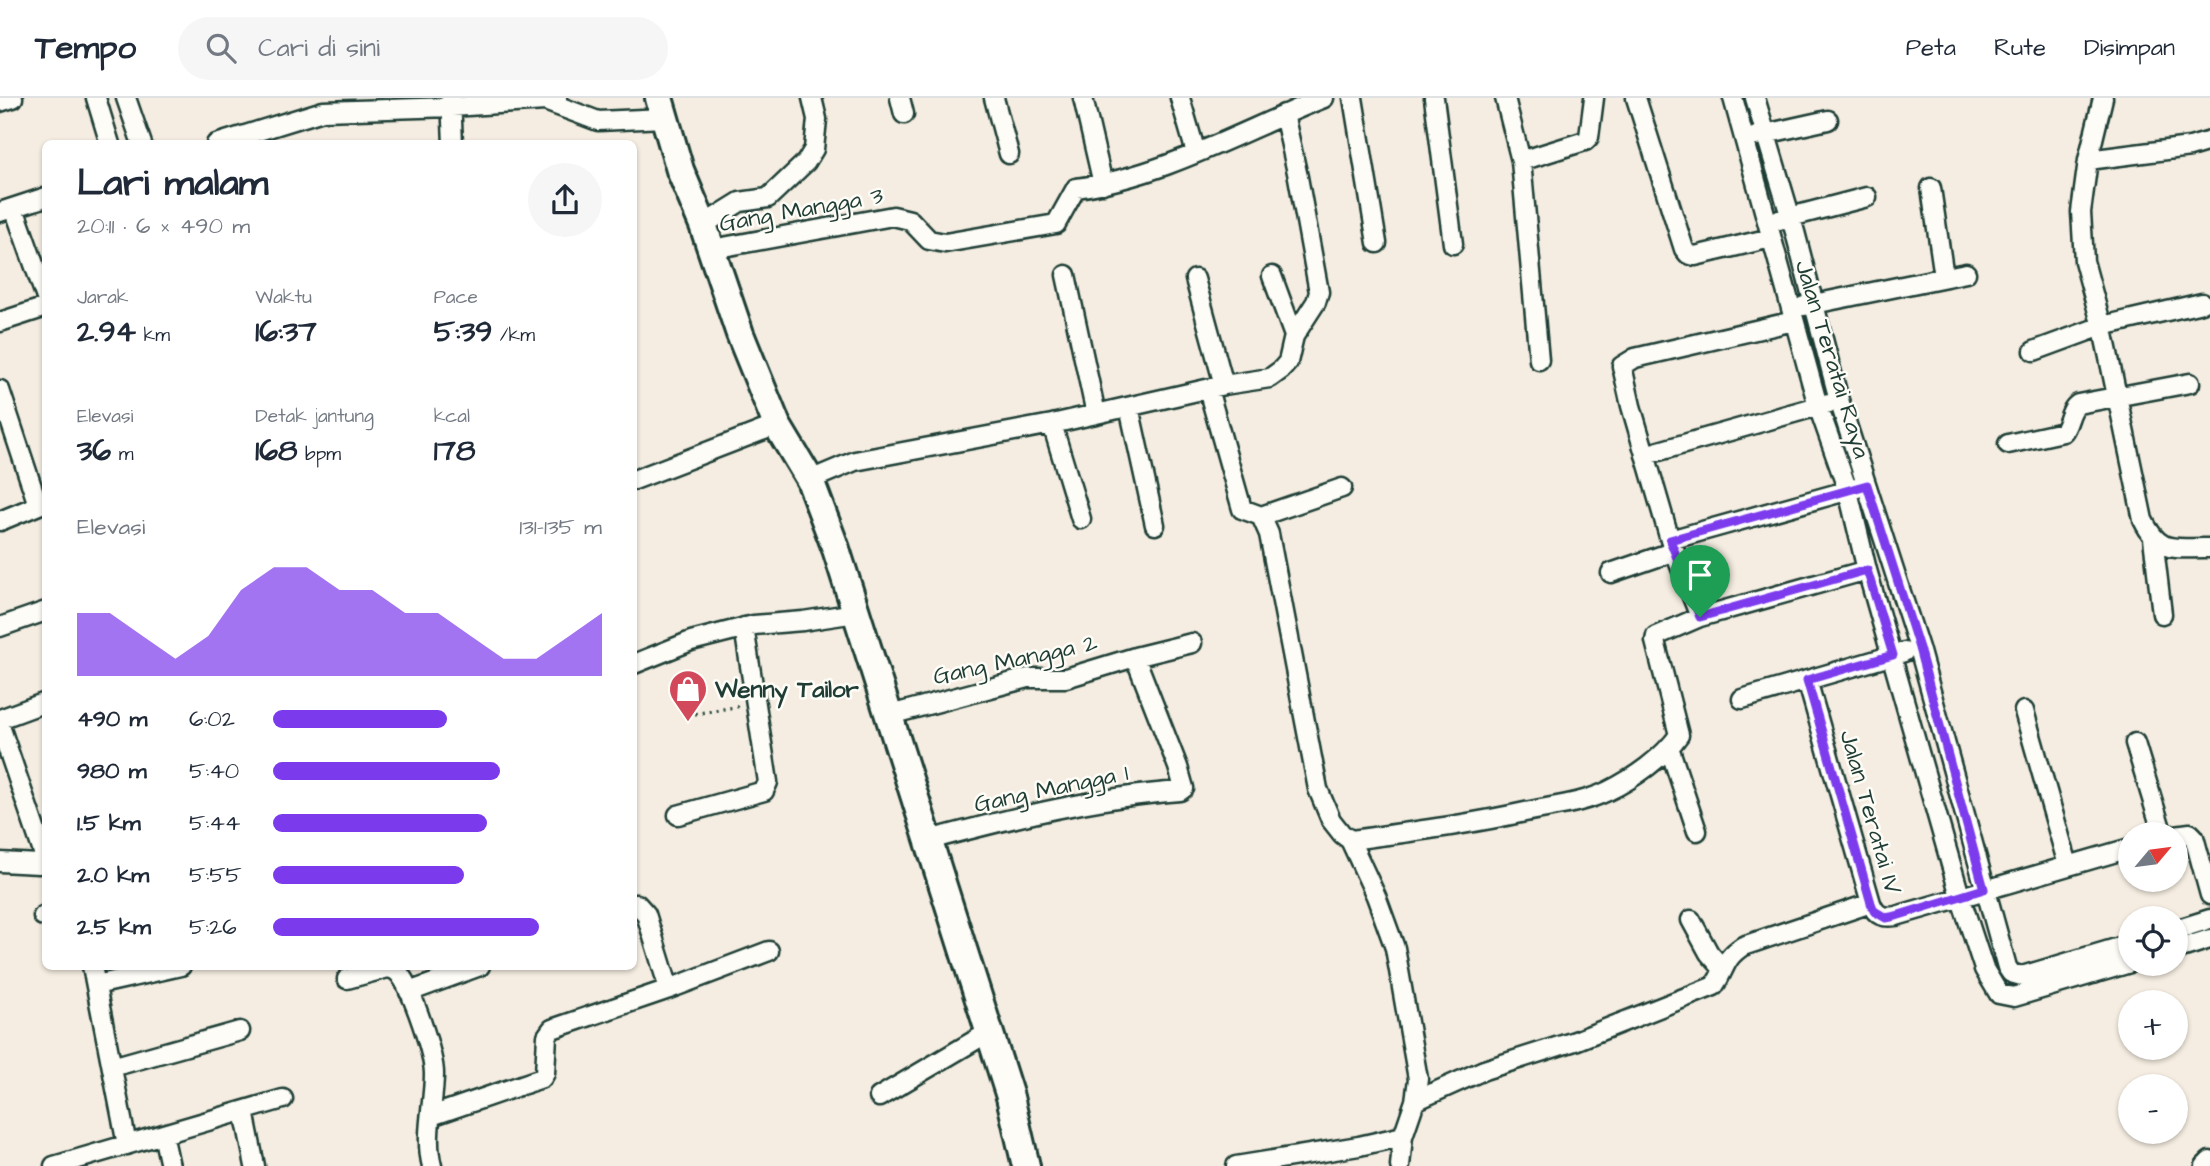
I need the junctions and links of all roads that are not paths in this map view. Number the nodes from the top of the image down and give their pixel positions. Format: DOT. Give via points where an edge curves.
graph roads {
  1 [pos="13,98"];
  2 [pos="96,98"];
  3 [pos="126,98"];
  4 [pos="812,98"];
  5 [pos="994,98"];
  6 [pos="1083,98"];
  7 [pos="1180,98"];
  8 [pos="1324,98"];
  9 [pos="1353,98"];
  10 [pos="1434,98"];
  11 [pos="1505,98"];
  12 [pos="1594,98"];
  13 [pos="1636,98"];
  14 [pos="1733,98"];
  15 [pos="1755,98"];
  16 [pos="2102,98"];
  17 [pos="551,100"];
  18 [pos="0,102"];
  19 [pos="452,103"];
  20 [pos="662,108"];
  21 [pos="1284,114"];
  22 [pos="1828,120"];
  23 [pos="1766,134"];
  24 [pos="1744,138"];
  25 [pos="109,140"];
  26 [pos="141,140"];
  27 [pos="229,140"];
  28 [pos="453,140"];
  29 [pos="2210,141"];
  30 [pos="1196,153"];
  31 [pos="1009,154"];
  32 [pos="2088,160"];
  33 [pos="1521,161"];
  34 [pos="1104,184"];
  35 [pos="1931,188"];
  36 [pos="1867,197"];
  37 [pos="42,204"];
  38 [pos="7,210"];
  39 [pos="1791,217"];
  40 [pos="1769,231"];
  41 [pos="708,237"];
  42 [pos="1377,243"];
  43 [pos="1453,244"];
  44 [pos="1966,273"];
  45 [pos="1066,275"];
  46 [pos="1272,276"];
  47 [pos="1944,277"];
  48 [pos="1195,279"];
  49 [pos="42,289"];
  50 [pos="2202,303"];
  51 [pos="1815,304"];
  52 [pos="42,308"];
  53 [pos="1792,315"];
  54 [pos="0,322"];
  55 [pos="2102,326"];
  56 [pos="1294,336"];
  57 [pos="2034,351"];
  58 [pos="1539,360"];
  59 [pos="2190,383"];
  60 [pos="1216,387"];
  61 [pos="0,390"];
  62 [pos="2118,396"];
  63 [pos="1839,400"];
  64 [pos="1818,406"];
  65 [pos="1129,407"];
  66 [pos="1096,414"];
  67 [pos="1052,424"];
  68 [pos="777,425"];
  69 [pos="2008,444"];
  70 [pos="1645,455"];
  71 [pos="637,479"];
  72 [pos="810,480"];
  73 [pos="1867,485"];
  74 [pos="1342,488"];
  75 [pos="1848,491"];
  76 [pos="42,503"];
  77 [pos="1261,516"];
  78 [pos="1081,519"];
  79 [pos="0,521"];
  80 [pos="1155,526"];
  81 [pos="2153,538"];
  82 [pos="1672,545"];
  83 [pos="2210,548"];
  84 [pos="1867,570"];
  85 [pos="1611,573"];
  86 [pos="42,612"];
  87 [pos="856,613"];
  88 [pos="2162,614"];
  89 [pos="1700,617"];
  90 [pos="0,627"];
  91 [pos="744,627"];
  92 [pos="1192,643"];
  93 [pos="1919,648"];
  94 [pos="1893,655"];
  95 [pos="1135,656"];
  96 [pos="637,663"];
  97 [pos="1807,680"];
  98 [pos="1742,699"];
  99 [pos="42,703"];
  100 [pos="2024,711"];
  101 [pos="890,715"];
  102 [pos="0,719"];
  103 [pos="0,726"];
  104 [pos="2135,743"];
  105 [pos="1669,747"];
  106 [pos="678,815"];
  107 [pos="2159,822"];
  108 [pos="1697,831"];
  109 [pos="2188,833"];
  110 [pos="929,840"];
  111 [pos="1350,840"];
  112 [pos="42,849"];
  113 [pos="2118,851"];
  114 [pos="0,862"];
  115 [pos="42,862"];
  116 [pos="2068,865"];
  117 [pos="1984,889"];
  118 [pos="2210,895"];
  119 [pos="1960,896"];
  120 [pos="1871,903"];
  121 [pos="637,904"];
  122 [pos="2210,919"];
  123 [pos="1691,920"];
  124 [pos="2188,926"];
  125 [pos="2210,939"];
  126 [pos="2188,946"];
  127 [pos="2118,948"];
  128 [pos="769,951"];
  129 [pos="2118,967"];
  130 [pos="1723,969"];
  131 [pos="93,970"];
  132 [pos="163,970"];
  133 [pos="381,970"];
  134 [pos="395,970"];
  135 [pos="467,970"];
  136 [pos="347,979"];
  137 [pos="96,985"];
  138 [pos="669,989"];
  139 [pos="409,992"];
  140 [pos="240,1031"];
  141 [pos="989,1032"];
  142 [pos="112,1067"];
  143 [pos="879,1097"];
  144 [pos="283,1099"];
  145 [pos="1415,1101"];
  146 [pos="244,1111"];
  147 [pos="431,1116"];
  148 [pos="163,1134"];
  149 [pos="1403,1136"];
  150 [pos="127,1145"];
  151 [pos="92,1161"];
  152 [pos="2210,1161"];
  153 [pos="54,1166"];
  154 [pos="170,1166"];
  155 [pos="255,1166"];
  156 [pos="432,1166"];
  157 [pos="1026,1166"];
  158 [pos="1236,1166"];
  159 [pos="1400,1166"];
  160 [pos="2205,1166"];
  1 -- 18 [label="street"];
  2 -- 25 [label="street"];
  3 -- 26 [label="street"];
  4 -- 41 [label="street" via="817,119 814,149 806,162 768,198 740,202"];
  5 -- 31 [label="street"];
  6 -- 34 [label="street"];
  7 -- 30 [label="street"];
  8 -- 21 [label="street"];
  9 -- 42 [label="street"];
  10 -- 43 [label="street"];
  11 -- 33 [label="street"];
  12 -- 33 [label="street" via="1585,141"];
  13 -- 40 [label="street" via="1688,254 1695,256"];
  14 -- 24 [label="street, Jalan Teratai Raya"];
  15 -- 23 [label="street, Jalan Teratai Raya"];
  16 -- 32 [label="street"];
  17 -- 19 [label="street"];
  17 -- 20 [label="street" via="598,121"];
  19 -- 27 [label="street" via="323,111"];
  19 -- 28 [label="street"];
  20 -- 41 [label="street" via="680,170"];
  21 -- 30 [label="street"];
  21 -- 56 [label="street" via="1319,292"];
  22 -- 23 [label="street"];
  23 -- 24 [label="street"];
  23 -- 39 [label="street, Jalan Teratai Raya"];
  24 -- 40 [label="street, Jalan Teratai Raya"];
  29 -- 32 [label="street"];
  30 -- 34 [label="street"];
  32 -- 55 [label="street" via="2081,212 2084,261"];
  33 -- 58 [label="street"];
  34 -- 41 [label="street, Gang Mangga 3" via="1076,188 1056,224 975,239 929,240 910,220 893,216"];
  35 -- 47 [label="street"];
  36 -- 39 [label="street"];
  37 -- 38 [label="street"];
  38 -- 49 [label="street"];
  39 -- 40 [label="street"];
  39 -- 51 [label="street, Jalan Teratai Raya"];
  40 -- 53 [label="street, Jalan Teratai Raya"];
  41 -- 68 [label="street"];
  44 -- 47 [label="street"];
  45 -- 66 [label="street"];
  46 -- 56 [label="street"];
  47 -- 51 [label="street"];
  48 -- 60 [label="street"];
  50 -- 55 [label="street"];
  51 -- 53 [label="street"];
  51 -- 63 [label="street, Jalan Teratai Raya"];
  52 -- 54 [label="street"];
  53 -- 64 [label="street, Jalan Teratai Raya"];
  53 -- 70 [label="street" via="1625,363 1621,371"];
  55 -- 57 [label="street"];
  55 -- 62 [label="street"];
  56 -- 60 [label="street" via="1288,362 1270,378"];
  59 -- 62 [label="street"];
  60 -- 65 [label="street"];
  60 -- 77 [label="street" via="1242,509"];
  61 -- 76 [label="street"];
  62 -- 69 [label="street" via="2078,404 2063,432"];
  62 -- 81 [label="street" via="2143,520"];
  63 -- 64 [label="street"];
  63 -- 73 [label="street, Jalan Teratai Raya"];
  64 -- 70 [label="street"];
  64 -- 75 [label="street, Jalan Teratai Raya"];
  65 -- 66 [label="street"];
  65 -- 80 [label="street"];
  66 -- 67 [label="street"];
  67 -- 72 [label="street" via="855,461"];
  67 -- 78 [label="street"];
  68 -- 71 [label="street"];
  68 -- 72 [label="street"];
  70 -- 82 [label="street"];
  72 -- 87 [label="street"];
  73 -- 75 [label="street"];
  73 -- 93 [label="street, Jalan Teratai Raya"];
  74 -- 77 [label="street"];
  75 -- 82 [label="street"];
  75 -- 84 [label="street, Jalan Teratai Raya"];
  76 -- 79 [label="street"];
  77 -- 111 [label="street" via="1269,534 1318,789 1331,820"];
  81 -- 83 [label="street" via="2169,547"];
  81 -- 88 [label="street"];
  82 -- 85 [label="street"];
  82 -- 89 [label="street"];
  84 -- 89 [label="street"];
  84 -- 94 [label="street, Jalan Teratai Raya"];
  86 -- 90 [label="street"];
  87 -- 91 [label="street"];
  87 -- 101 [label="street"];
  89 -- 105 [label="street" via="1655,638 1679,732"];
  91 -- 96 [label="street" via="691,641"];
  91 -- 106 [label="street" via="768,782 764,791"];
  92 -- 95 [label="street, Gang Mangga 2"];
  93 -- 94 [label="street"];
  93 -- 117 [label="street, Jalan Teratai Raya"];
  94 -- 97 [label="street"];
  94 -- 119 [label="street, Jalan Teratai Raya"];
  95 -- 101 [label="street, Gang Mangga 2" via="1066,678 1028,678"];
  95 -- 110 [label="street, Gang Mangga 1" via="1184,788 1053,808"];
  97 -- 98 [label="street"];
  97 -- 120 [label="street, Jalan Teratai IV"];
  99 -- 102 [label="street"];
  100 -- 116 [label="street"];
  101 -- 110 [label="street"];
  103 -- 112 [label="street"];
  104 -- 107 [label="street"];
  105 -- 108 [label="street"];
  105 -- 111 [label="street" via="1609,790 1583,800"];
  109 -- 118 [label="street" via="2194,837"];
  110 -- 141 [label="street"];
  111 -- 145 [label="street" via="1395,948 1418,1079"];
  113 -- 116 [label="street"];
  114 -- 115 [label="street"];
  116 -- 117 [label="street"];
  117 -- 119 [label="street"];
  117 -- 127 [label="street, Jalan Teratai Raya" via="2011,973 2022,976"];
  119 -- 120 [label="street, Jalan Teratai IV" via="1886,918 1874,911"];
  119 -- 129 [label="street, Jalan Teratai Raya" via="1984,969 1999,994 2024,996"];
  120 -- 130 [label="street" via="1743,946 1729,955"];
  121 -- 138 [label="street" via="646,914"];
  122 -- 124 [label="street"];
  123 -- 130 [label="street"];
  125 -- 126 [label="street"];
  128 -- 138 [label="street"];
  130 -- 145 [label="street" via="1714,986 1474,1074"];
  131 -- 137 [label="street"];
  132 -- 137 [label="street"];
  133 -- 136 [label="street"];
  134 -- 139 [label="street"];
  135 -- 139 [label="street"];
  137 -- 142 [label="street"];
  138 -- 147 [label="street" via="552,1029 542,1078"];
  139 -- 147 [label="street" via="433,1064"];
  140 -- 142 [label="street"];
  141 -- 143 [label="street"];
  141 -- 157 [label="street"];
  142 -- 150 [label="street"];
  144 -- 146 [label="street"];
  145 -- 149 [label="street"];
  146 -- 148 [label="street"];
  146 -- 155 [label="street"];
  147 -- 156 [label="street"];
  148 -- 150 [label="street"];
  148 -- 154 [label="street"];
  149 -- 158 [label="street"];
  149 -- 159 [label="street"];
  150 -- 151 [label="street"];
  151 -- 153 [label="street"];
  152 -- 160 [label="street"];
}
